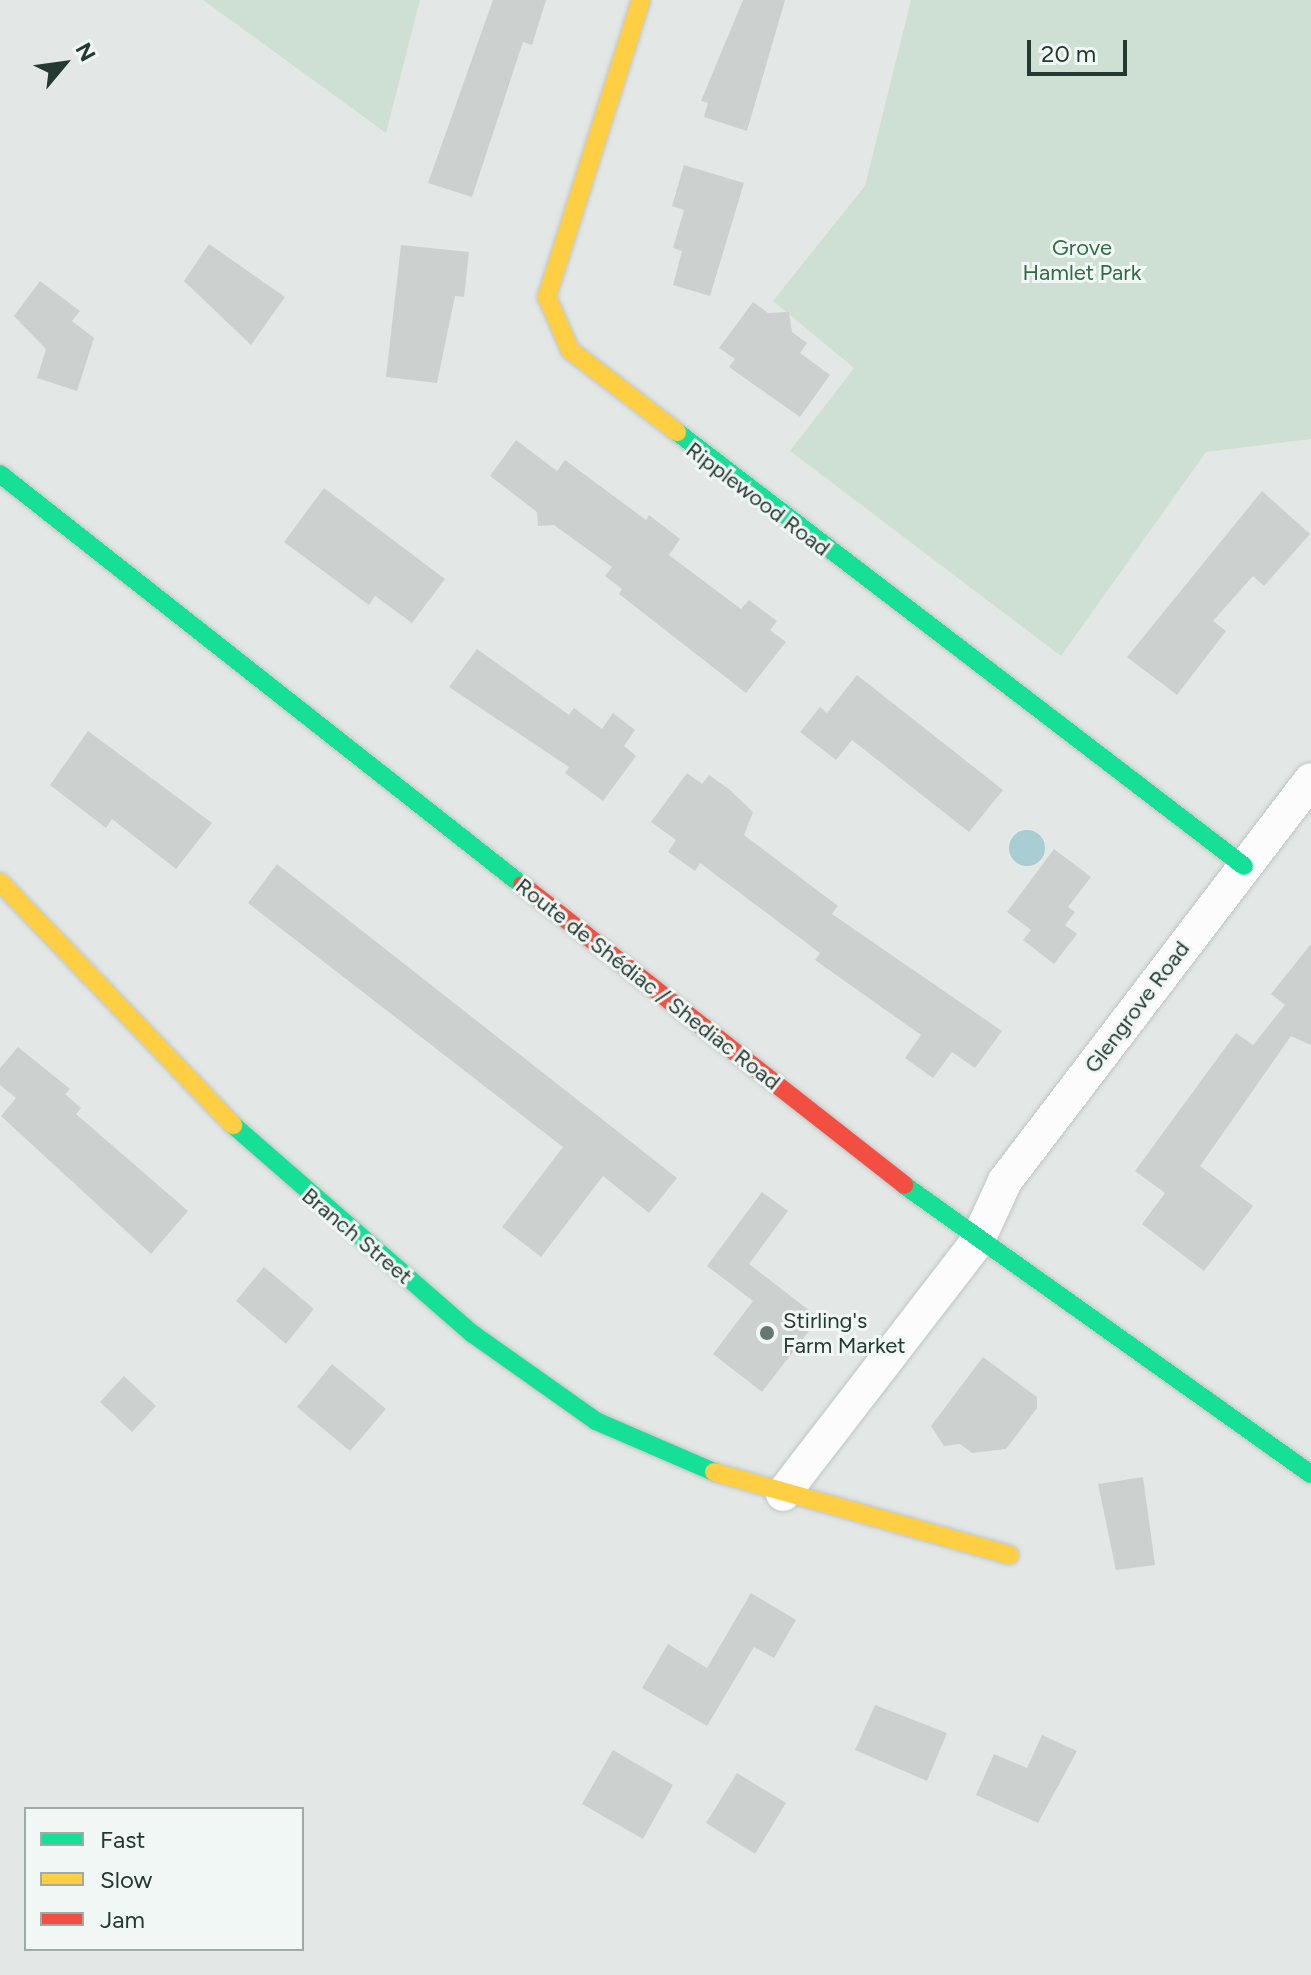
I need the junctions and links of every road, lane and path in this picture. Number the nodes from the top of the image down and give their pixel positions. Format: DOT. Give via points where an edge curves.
graph roads {
  1 [pos="641,0"];
  2 [pos="0,474"];
  3 [pos="1311,780"];
  4 [pos="1244,866"];
  5 [pos="0,882"];
  6 [pos="977,1242"];
  7 [pos="1311,1474"];
  8 [pos="783,1494"];
  9 [pos="1010,1555"];
  1 -- 4 [label="street, Ripplewood Road" via="547,297 570,350"];
  2 -- 6 [label="street, Route de Shédiac / Shediac Road"];
  3 -- 4 [label="street, Glengrove Road"];
  4 -- 6 [label="street, Glengrove Road" via="1005,1181"];
  5 -- 8 [label="street, Branch Street" via="266,1159 473,1334 596,1421"];
  6 -- 7 [label="street, Route de Shédiac / Shediac Road"];
  6 -- 8 [label="street"];
  8 -- 9 [label="street, Branch Street"];
}
